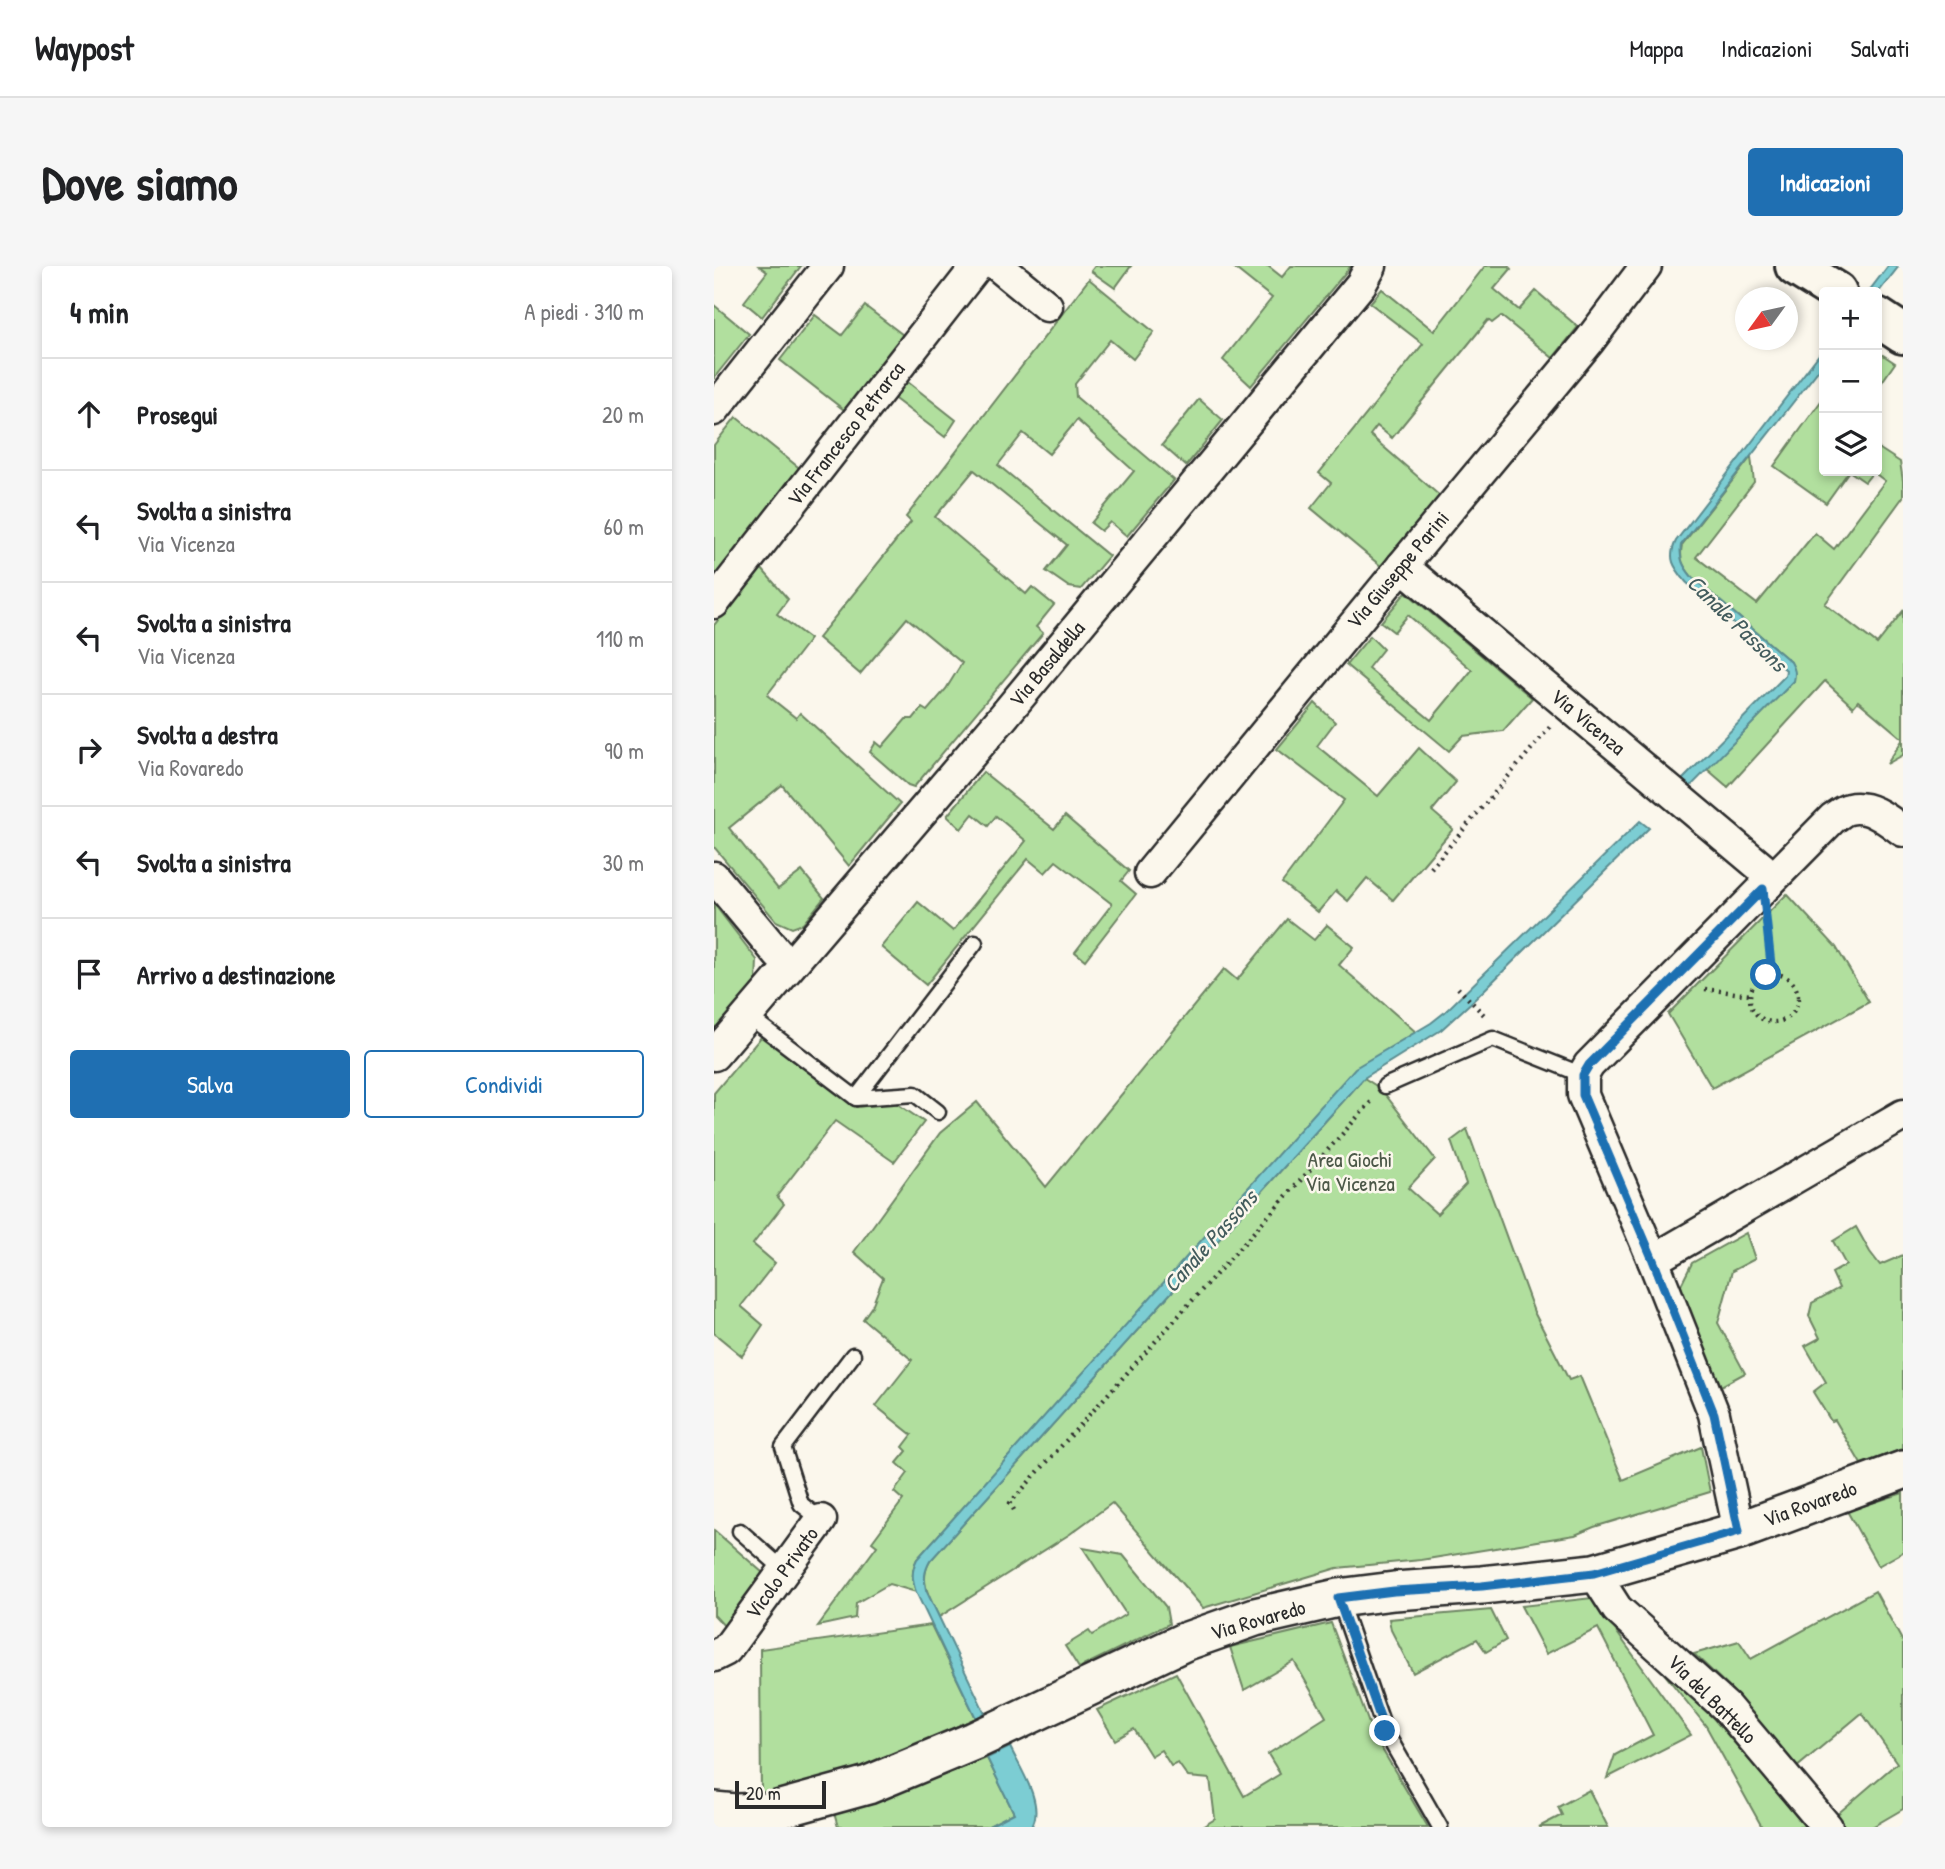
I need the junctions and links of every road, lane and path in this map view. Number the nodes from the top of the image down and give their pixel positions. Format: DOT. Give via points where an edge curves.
graph roads {
  1 [pos="828,266"];
  2 [pos="977,266"];
  3 [pos="998,266"];
  4 [pos="1371,266"];
  5 [pos="1646,266"];
  6 [pos="1795,266"];
  7 [pos="1829,287"];
  8 [pos="1046,306"];
  9 [pos="1882,320"];
  10 [pos="1903,334"];
  11 [pos="714,410"];
  12 [pos="1402,566"];
  13 [pos="714,603"];
  14 [pos="1568,705"];
  15 [pos="1903,831"];
  16 [pos="1431,868"];
  17 [pos="1150,873"];
  18 [pos="714,877"];
  19 [pos="1766,886"];
  20 [pos="975,943"];
  21 [pos="792,963"];
  22 [pos="1772,974"];
  23 [pos="1460,991"];
  24 [pos="1473,1003"];
  25 [pos="747,1015"];
  26 [pos="714,1055"];
  27 [pos="1583,1075"];
  28 [pos="1385,1086"];
  29 [pos="856,1098"];
  30 [pos="938,1112"];
  31 [pos="1903,1115"];
  32 [pos="1653,1260"];
  33 [pos="853,1355"];
  34 [pos="1903,1470"];
  35 [pos="1014,1510"];
  36 [pos="821,1520"];
  37 [pos="740,1531"];
  38 [pos="1739,1531"];
  39 [pos="784,1570"];
  40 [pos="1594,1573"];
  41 [pos="1338,1598"];
  42 [pos="714,1656"];
  43 [pos="714,1811"];
  44 [pos="1440,1827"];
  45 [pos="1828,1827"];
  1 -- 11 [label="street"];
  2 -- 13 [label="street, Via Francesco Petrarca"];
  3 -- 8 [label="street"];
  4 -- 21 [label="street, Via Basaldella" via="1361,284 1003,717"];
  5 -- 12 [label="street, Via Giuseppe Parini"];
  6 -- 7 [label="main road"];
  9 -- 10 [label="main road"];
  12 -- 14 [label="street, Via Vicenza"];
  12 -- 17 [label="street, Via Giuseppe Parini"];
  14 -- 16 [label="path"];
  14 -- 19 [label="street, Via Vicenza" via="1762,868"];
  15 -- 19 [label="street" via="1878,814 1848,809 1833,818"];
  18 -- 21 [label="street" via="779,955"];
  19 -- 22 [label="path"];
  19 -- 27 [label="street"];
  20 -- 29 [label="lane"];
  21 -- 25 [label="street, Via Basaldella"];
  22 -- 22 [label="path" via="1759,979 1749,1000 1761,1020 1777,1023 1791,1015 1798,1000 1788,979"];
  23 -- 24 [label="path"];
  25 -- 26 [label="street, Via Basaldella"];
  25 -- 29 [label="lane"];
  27 -- 28 [label="lane" via="1493,1039"];
  27 -- 32 [label="street" via="1583,1095"];
  28 -- 35 [label="path" via="1027,1483 1010,1503"];
  29 -- 30 [label="lane" via="915,1094"];
  31 -- 32 [label="street"];
  32 -- 38 [label="street" via="1714,1414"];
  33 -- 36 [label="lane" via="783,1447 801,1504"];
  34 -- 38 [label="street, Via Rovaredo"];
  36 -- 39 [label="street, Vicolo Privato"];
  37 -- 39 [label="lane"];
  38 -- 40 [label="street, Via Rovaredo"];
  39 -- 42 [label="street, Vicolo Privato" via="726,1650"];
  40 -- 41 [label="street, Via Rovaredo"];
  40 -- 45 [label="street, Via del Battello" via="1617,1609 1726,1707"];
  41 -- 43 [label="street, Via Rovaredo" via="1255,1617 1184,1642 974,1741 868,1785 770,1812"];
  41 -- 44 [label="lane" via="1385,1731"];
}
